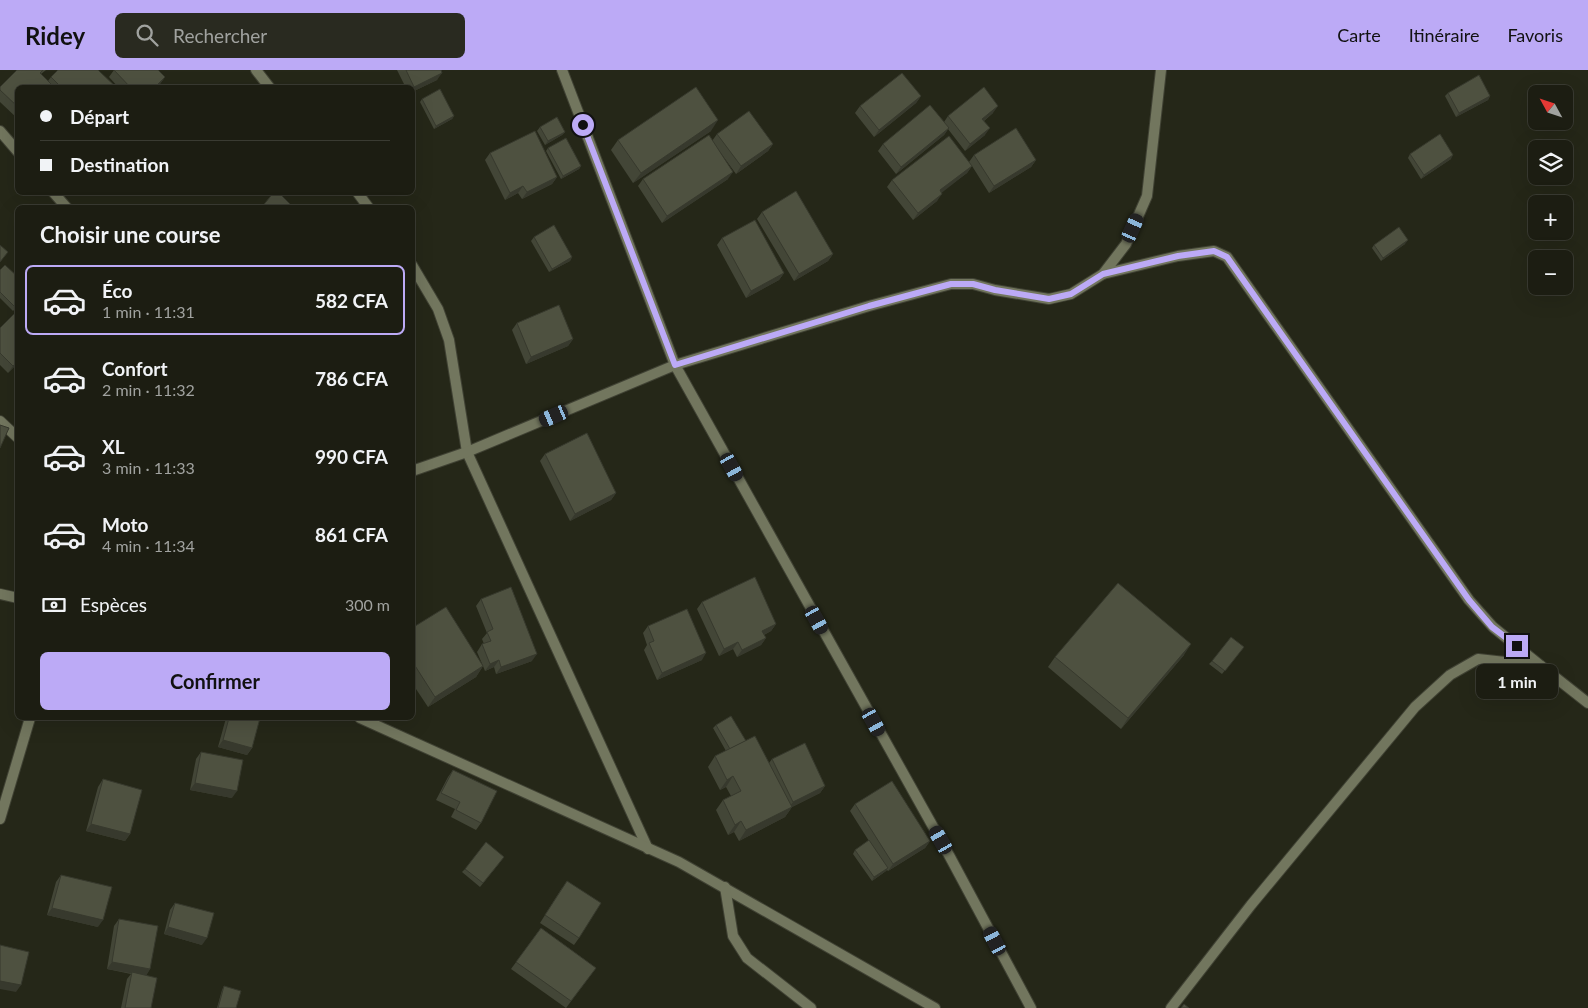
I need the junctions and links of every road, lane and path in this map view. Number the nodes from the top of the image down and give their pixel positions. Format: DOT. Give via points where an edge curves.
graph roads {
  1 [pos="256,70"];
  2 [pos="562,70"];
  3 [pos="1161,70"];
  4 [pos="268,85"];
  5 [pos="0,131"];
  6 [pos="15,148"];
  7 [pos="56,195"];
  8 [pos="64,205"];
  9 [pos="415,271"];
  10 [pos="1103,274"];
  11 [pos="675,365"];
  12 [pos="0,421"];
  13 [pos="15,435"];
  14 [pos="467,452"];
  15 [pos="415,470"];
  16 [pos="0,594"];
  17 [pos="15,597"];
  18 [pos="1541,666"];
  19 [pos="1588,703"];
  20 [pos="29,720"];
  21 [pos="364,720"];
  22 [pos="0,819"];
  23 [pos="648,849"];
  24 [pos="725,887"];
  25 [pos="811,1008"];
  26 [pos="935,1008"];
  27 [pos="1031,1008"];
  28 [pos="1171,1008"];
  1 -- 4 [label="street"];
  2 -- 11 [label="street"];
  3 -- 10 [label="street" via="1147,196 1126,244"];
  5 -- 6 [label="street"];
  7 -- 8 [label="street"];
  9 -- 14 [label="street" via="438,309 450,340"];
  10 -- 11 [label="street" via="1071,294 1049,299 973,284 951,284"];
  10 -- 18 [label="street" via="1214,251 1227,257 1469,600 1492,627"];
  11 -- 14 [label="street"];
  11 -- 27 [label="street"];
  12 -- 13 [label="street"];
  14 -- 15 [label="street"];
  14 -- 23 [label="street"];
  16 -- 17 [label="street"];
  18 -- 19 [label="street"];
  18 -- 28 [label="street" via="1478,659 1450,675 1422,700 1251,905"];
  20 -- 22 [label="street"];
  21 -- 23 [label="street"];
  23 -- 24 [label="street"];
  24 -- 25 [label="street" via="734,936 746,958"];
  24 -- 26 [label="street"];
}
